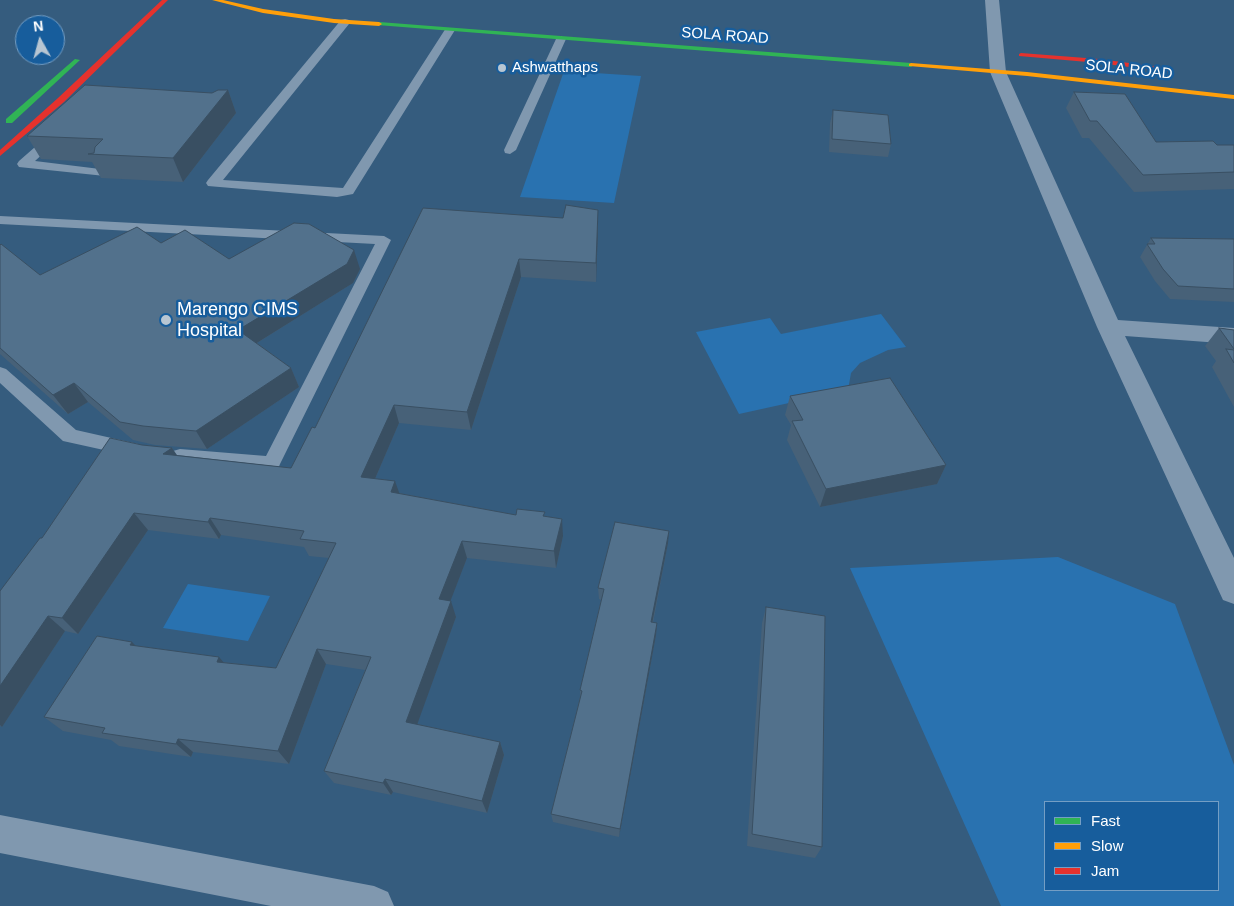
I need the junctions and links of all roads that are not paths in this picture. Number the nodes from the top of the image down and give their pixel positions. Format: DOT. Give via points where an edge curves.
graph roads {
  1 [pos="165,0"];
  2 [pos="215,0"];
  3 [pos="992,0"];
  4 [pos="345,22"];
  5 [pos="450,30"];
  6 [pos="561,39"];
  7 [pos="88,51"];
  8 [pos="995,60"];
  9 [pos="1176,71"];
  10 [pos="1234,96"];
  11 [pos="61,100"];
  12 [pos="81,102"];
  13 [pos="64,128"];
  14 [pos="0,129"];
  15 [pos="510,150"];
  16 [pos="0,154"];
  17 [pos="100,173"];
  18 [pos="0,220"];
  19 [pos="1109,327"];
  20 [pos="1234,336"];
  21 [pos="0,374"];
  22 [pos="146,452"];
  23 [pos="165,455"];
  24 [pos="1234,590"];
  25 [pos="0,834"];
  26 [pos="374,906"];
  1 -- 11 [label="main road"];
  2 -- 4 [label="main road, SOLA ROAD" via="263,11"];
  3 -- 8 [label="street"];
  4 -- 5 [label="main road, SOLA ROAD"];
  4 -- 5 [label="lane" via="213,183 337,193 348,191"];
  5 -- 6 [label="main road, SOLA ROAD"];
  6 -- 8 [label="main road, SOLA ROAD"];
  6 -- 15 [label="lane"];
  7 -- 14 [label="main road"];
  8 -- 9 [label="main road, SOLA ROAD" via="1099,61"];
  8 -- 10 [label="main road, SOLA ROAD"];
  8 -- 19 [label="street"];
  11 -- 12 [label="lane"];
  11 -- 16 [label="main road"];
  13 -- 17 [label="lane" via="24,164"];
  18 -- 23 [label="lane" via="384,240 271,464"];
  19 -- 20 [label="street"];
  19 -- 24 [label="street"];
  21 -- 22 [label="lane" via="70,436"];
  25 -- 26 [label="street"];
}
